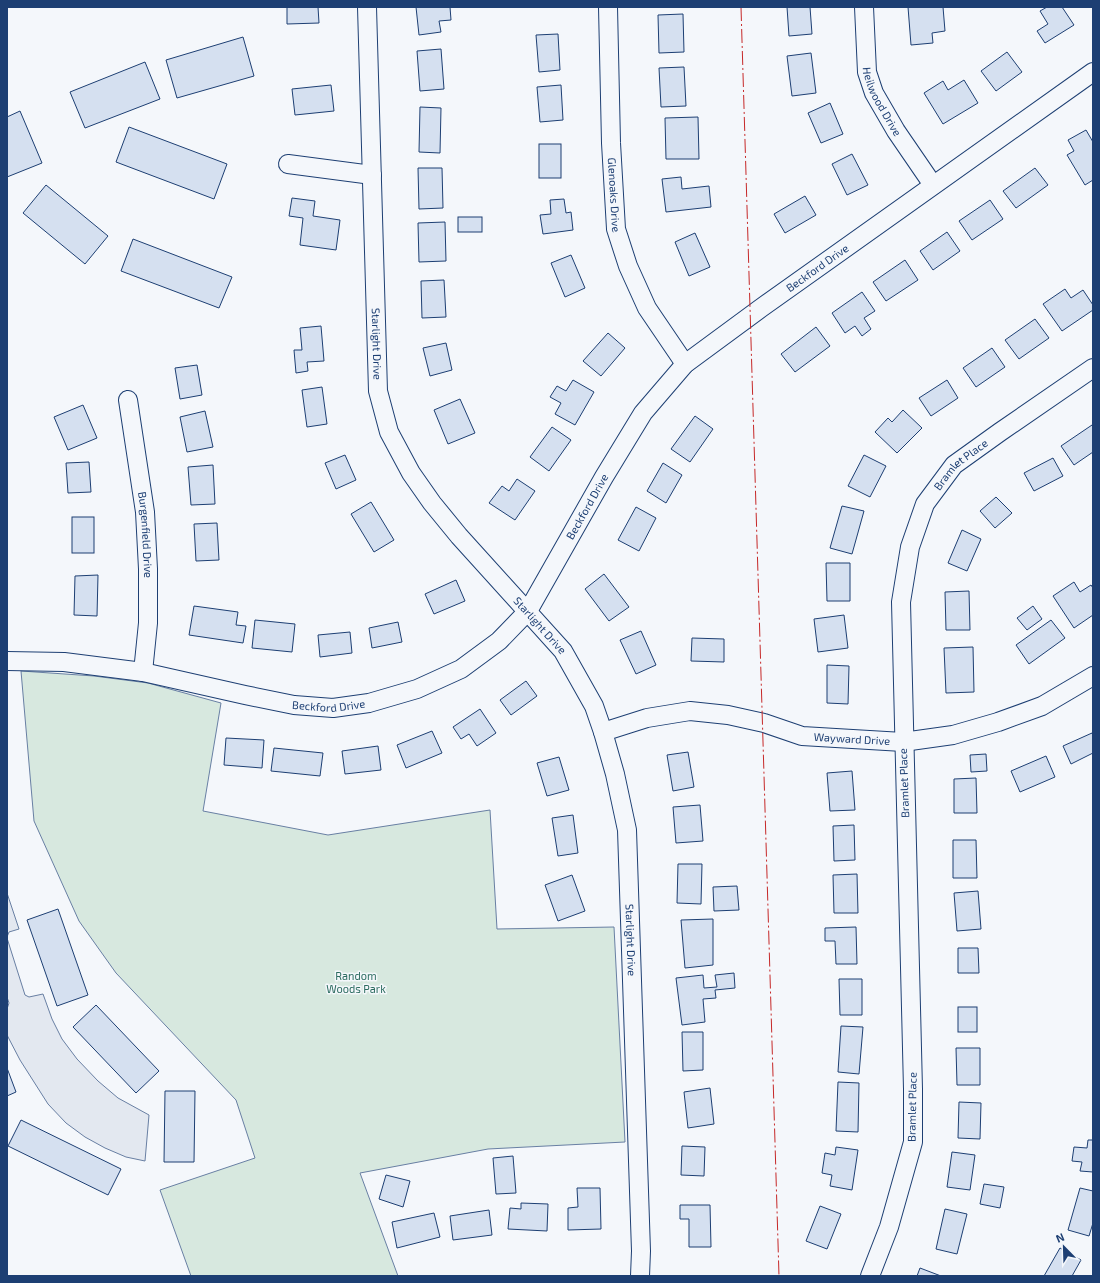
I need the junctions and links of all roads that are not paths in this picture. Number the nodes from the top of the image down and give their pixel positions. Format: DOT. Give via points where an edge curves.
graph roads {
  1 [pos="367,7"];
  2 [pos="608,7"];
  3 [pos="864,7"];
  4 [pos="1093,72"];
  5 [pos="288,164"];
  6 [pos="372,175"];
  7 [pos="933,185"];
  8 [pos="685,364"];
  9 [pos="1093,368"];
  10 [pos="128,400"];
  11 [pos="528,611"];
  12 [pos="7,661"];
  13 [pos="143,672"];
  14 [pos="1093,676"];
  15 [pos="603,732"];
  16 [pos="903,742"];
  17 [pos="640,1276"];
  18 [pos="870,1276"];
  1 -- 6 [label="street, Starlight Drive"];
  2 -- 8 [label="street, Glenoaks Drive" via="616,229 628,266 647,308"];
  3 -- 7 [label="street, Heilwood Drive" via="866,72 874,93"];
  4 -- 7 [label="street, Beckford Drive"];
  5 -- 6 [label="street"];
  6 -- 11 [label="street, Starlight Drive" via="378,391 389,432 411,473 432,503"];
  7 -- 8 [label="street, Beckford Drive"];
  8 -- 11 [label="street, Beckford Drive" via="643,413"];
  9 -- 16 [label="street, Bramlet Place" via="954,465 925,504 910,547 901,602"];
  10 -- 13 [label="street, Burgenfield Drive" via="145,512 148,623"];
  11 -- 13 [label="street, Beckford Drive" via="498,641 461,669 417,689 369,703 333,708 294,705"];
  11 -- 15 [label="street, Starlight Drive" via="563,651 594,706"];
  12 -- 13 [label="street, Beckford Drive" via="64,662"];
  14 -- 16 [label="street, Wayward Drive" via="1042,706 998,722 952,735"];
  15 -- 16 [label="street, Wayward Drive" via="647,718 690,710 764,723 802,736"];
  15 -- 17 [label="street, Starlight Drive" via="627,830"];
  16 -- 18 [label="street, Bramlet Place" via="913,1142 889,1227"];
}
